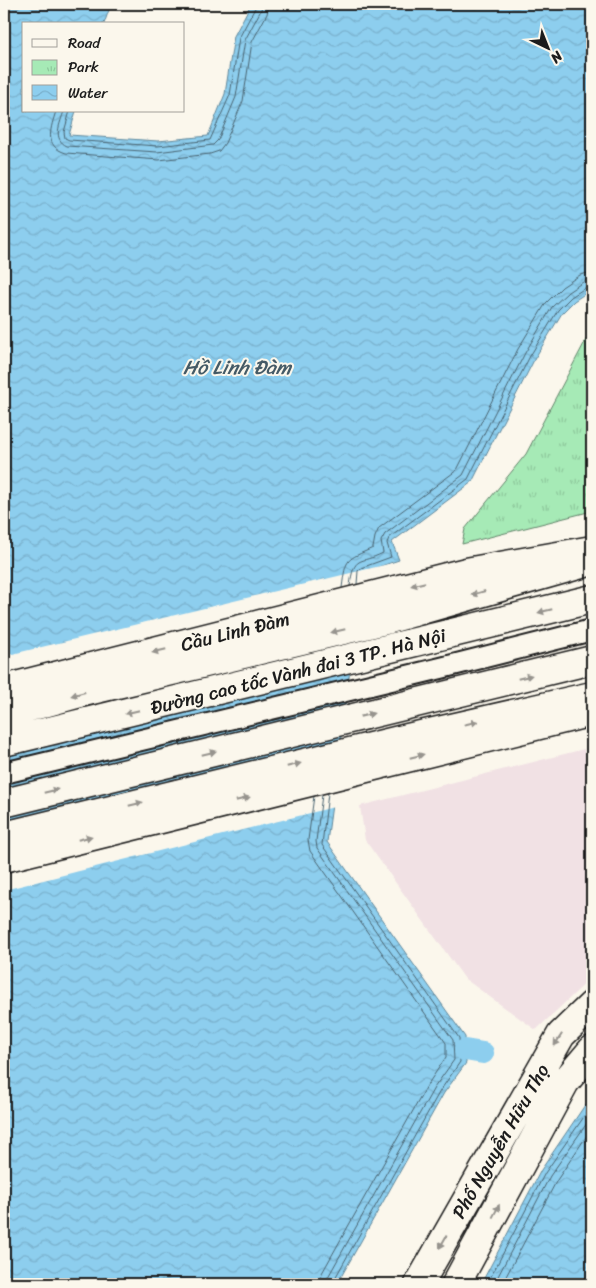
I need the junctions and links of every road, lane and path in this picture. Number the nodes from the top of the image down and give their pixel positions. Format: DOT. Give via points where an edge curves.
graph roads {
  1 [pos="592,550"];
  2 [pos="592,560"];
  3 [pos="592,599"];
  4 [pos="592,630"];
  5 [pos="592,660"];
  6 [pos="4,689"];
  7 [pos="592,696"];
  8 [pos="592,712"];
  9 [pos="4,714"];
  10 [pos="4,742"];
  11 [pos="4,773"];
  12 [pos="4,803"];
  13 [pos="4,836"];
  14 [pos="4,858"];
  15 [pos="592,1005"];
  16 [pos="592,1050"];
  17 [pos="419,1284"];
  18 [pos="456,1284"];
  1 -- 6 [label="main road, Cầu Linh Đàm, one-way" via="466,572"];
  2 -- 9 [label="main road, one-way" via="386,620"];
  3 -- 10 [label="main road, Đường cao tốc Vành đai 3 TP. Hà Nội, one-way"];
  4 -- 11 [label="street"];
  12 -- 5 [label="main road, one-way"];
  13 -- 7 [label="main road, one-way"];
  14 -- 8 [label="main road, one-way"];
  15 -- 17 [label="main road, Phố Nguyễn Hữu Thọ, one-way" via="561,1034"];
  18 -- 16 [label="main road, Phố Nguyễn Hữu Thọ, one-way" via="565,1082"];
}
